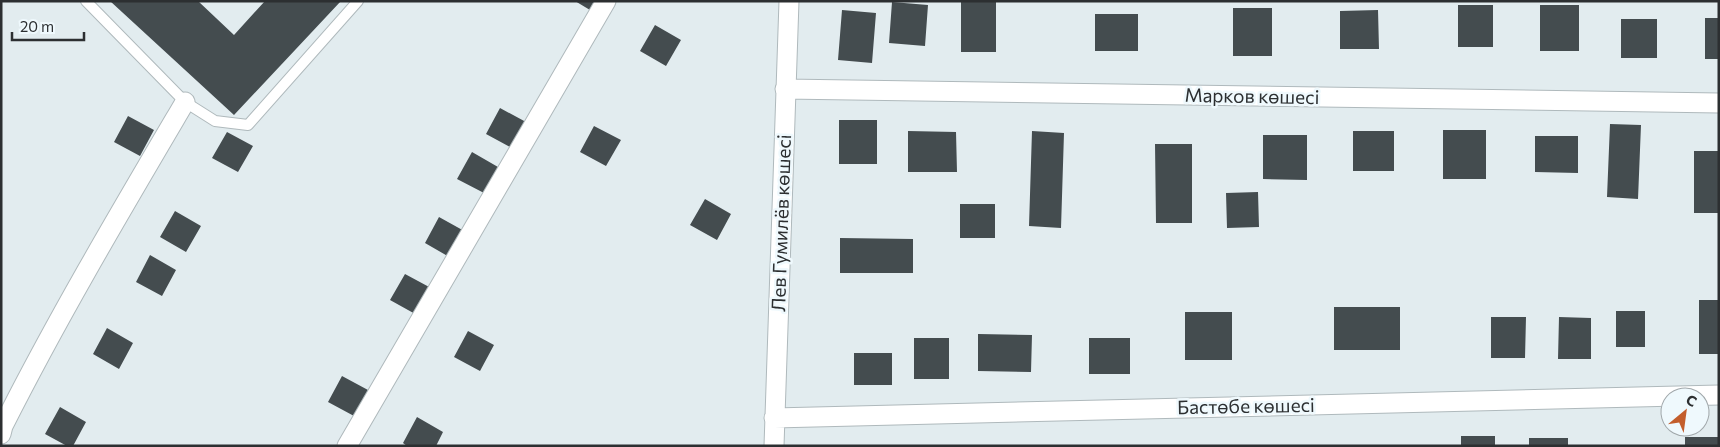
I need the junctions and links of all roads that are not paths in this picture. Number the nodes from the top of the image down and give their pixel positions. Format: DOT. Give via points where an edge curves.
graph roads {
  1 [pos="86,1"];
  2 [pos="358,1"];
  3 [pos="606,1"];
  4 [pos="789,1"];
  5 [pos="785,89"];
  6 [pos="185,102"];
  7 [pos="1719,103"];
  8 [pos="1719,395"];
  9 [pos="774,418"];
  10 [pos="1,434"];
  11 [pos="347,446"];
  12 [pos="774,446"];
  1 -- 6 [label="lane"];
  2 -- 6 [label="lane" via="248,124 215,121"];
  3 -- 11 [label="street"];
  4 -- 5 [label="street, Лев Гумилёв көшесі"];
  5 -- 7 [label="street, Марков көшесі"];
  5 -- 9 [label="street, Лев Гумилёв көшесі"];
  6 -- 10 [label="street" via="94,257 28,377"];
  8 -- 9 [label="street, Бастөбе көшесі"];
  9 -- 12 [label="street, Лев Гумилёв көшесі"];
}
